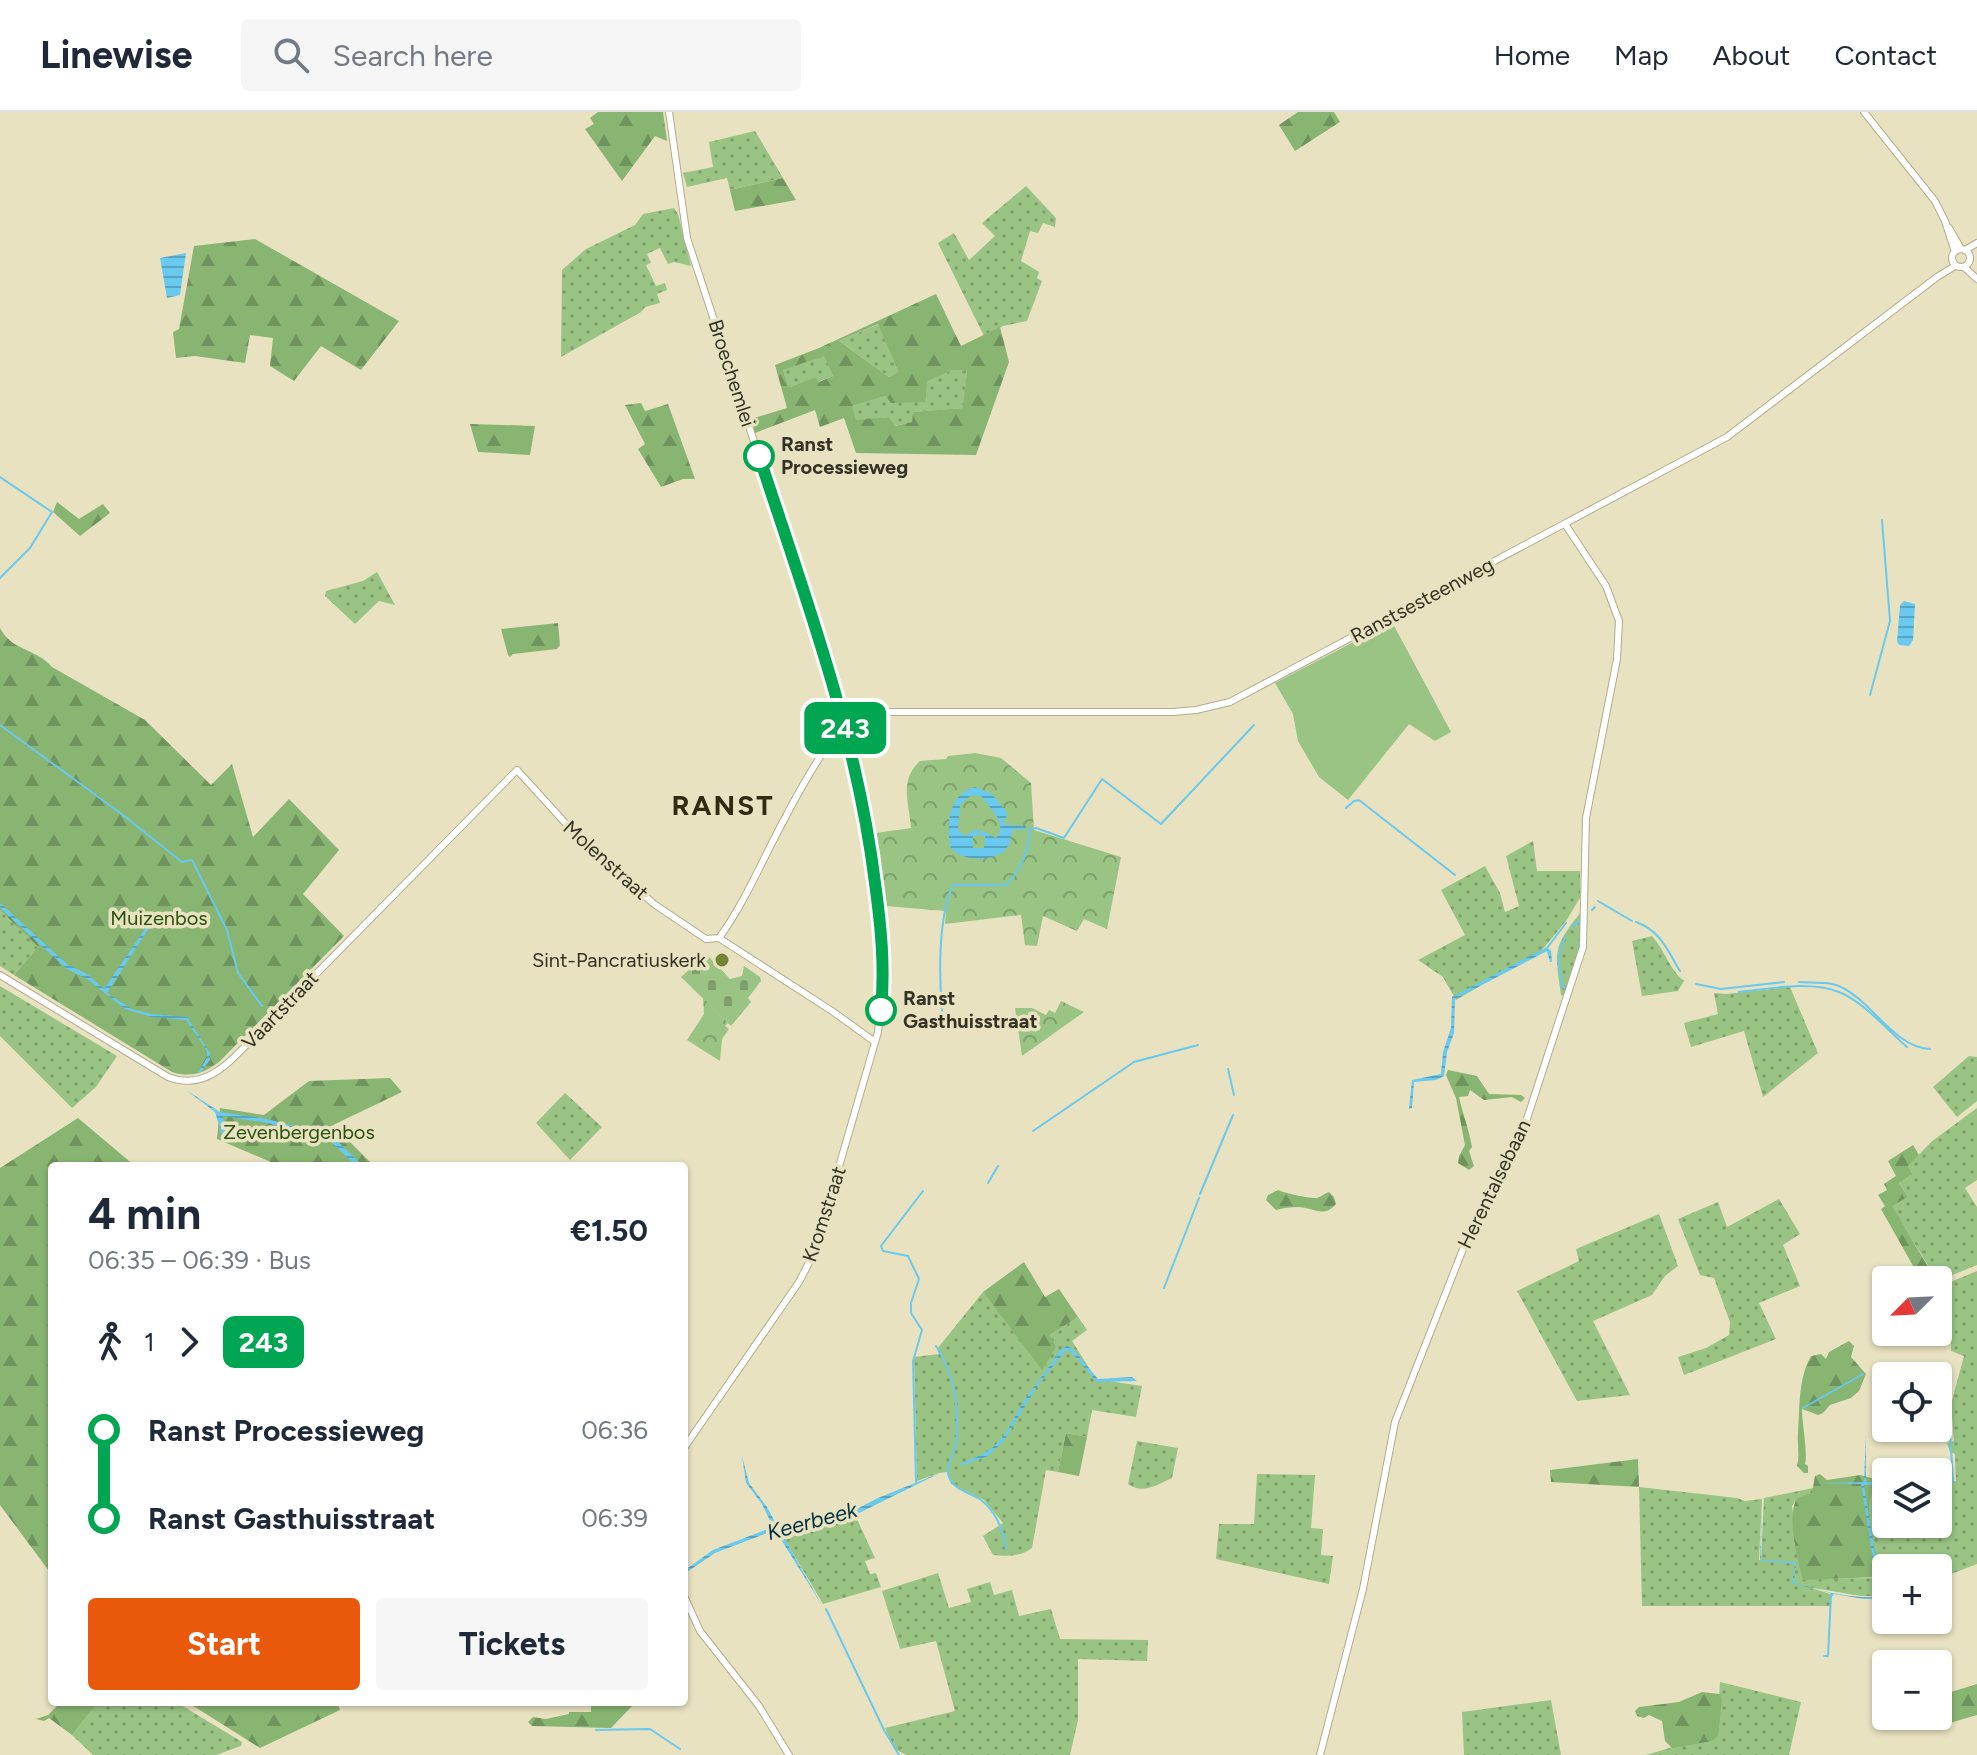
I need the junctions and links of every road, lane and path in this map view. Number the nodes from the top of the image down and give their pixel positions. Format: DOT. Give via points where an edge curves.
graph roads {
  1 [pos="669,112"];
  2 [pos="1864,112"];
  3 [pos="1977,245"];
  4 [pos="1961,257"];
  5 [pos="1977,277"];
  6 [pos="1565,524"];
  7 [pos="843,721"];
  8 [pos="833,735"];
  9 [pos="848,740"];
  10 [pos="517,770"];
  11 [pos="719,938"];
  12 [pos="0,975"];
  13 [pos="875,1042"];
  14 [pos="688,1442"];
  15 [pos="688,1605"];
  16 [pos="789,1755"];
  17 [pos="1320,1755"];
  1 -- 7 [label="street, Broechemlei" via="687,238"];
  2 -- 4 [label="street" via="1935,201"];
  3 -- 4 [label="street, Ranstsesteenweg"];
  4 -- 5 [label="street"];
  4 -- 6 [label="street, Ranstsesteenweg" via="1727,437"];
  6 -- 7 [label="street, Ranstsesteenweg" via="1245,695 1213,707 1173,712 850,712"];
  6 -- 17 [label="street, Herentalsebaan" via="1606,586 1619,621 1617,659 1586,818 1583,947 1521,1137 1465,1244 1397,1414 1354,1627"];
  7 -- 8 [label="street"];
  7 -- 9 [label="street, Broechemlei"];
  8 -- 9 [label="street"];
  8 -- 11 [label="street"];
  9 -- 13 [label="street, Kromstraat" via="866,814 882,934"];
  10 -- 11 [label="street, Molenstraat" via="579,838 654,904 706,939"];
  10 -- 12 [label="street, Vaartstraat" via="209,1077 188,1082 168,1077"];
  11 -- 13 [label="street"];
  13 -- 14 [label="street, Kromstraat" via="808,1266"];
  15 -- 16 [label="street" via="700,1631 759,1706"];
}
